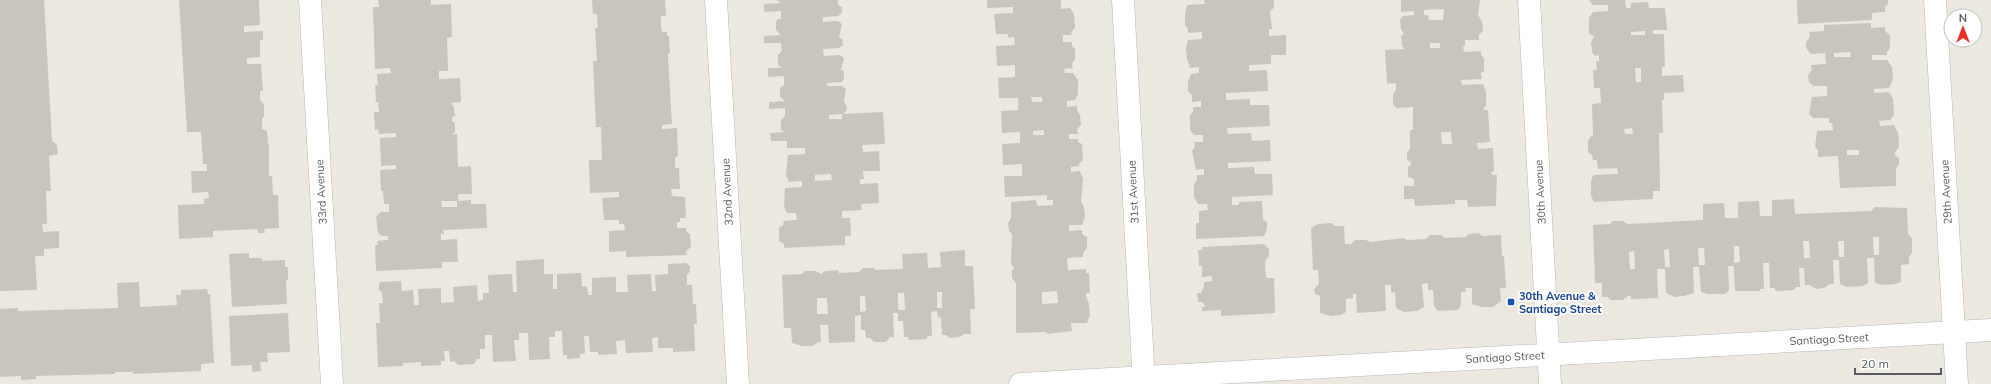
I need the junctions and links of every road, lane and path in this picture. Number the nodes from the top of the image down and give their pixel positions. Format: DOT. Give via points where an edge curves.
graph roads {
  1 [pos="310,0"];
  2 [pos="716,0"];
  3 [pos="1123,0"];
  4 [pos="1529,0"];
  5 [pos="1935,0"];
  6 [pos="1991,330"];
  7 [pos="1954,332"];
  8 [pos="1549,355"];
  9 [pos="1144,381"];
  10 [pos="332,384"];
  11 [pos="738,384"];
  12 [pos="1020,384"];
  13 [pos="1550,384"];
  14 [pos="1957,384"];
  1 -- 10 [label="street, 33rd Avenue"];
  2 -- 11 [label="street, 32nd Avenue"];
  3 -- 9 [label="street, 31st Avenue"];
  4 -- 8 [label="street, 30th Avenue"];
  5 -- 7 [label="street, 29th Avenue"];
  6 -- 7 [label="street, Santiago Street"];
  7 -- 8 [label="street, Santiago Street"];
  7 -- 14 [label="street, 29th Avenue"];
  8 -- 9 [label="street, Santiago Street"];
  8 -- 13 [label="street, 30th Avenue"];
  9 -- 12 [label="street, Santiago Street"];
}
